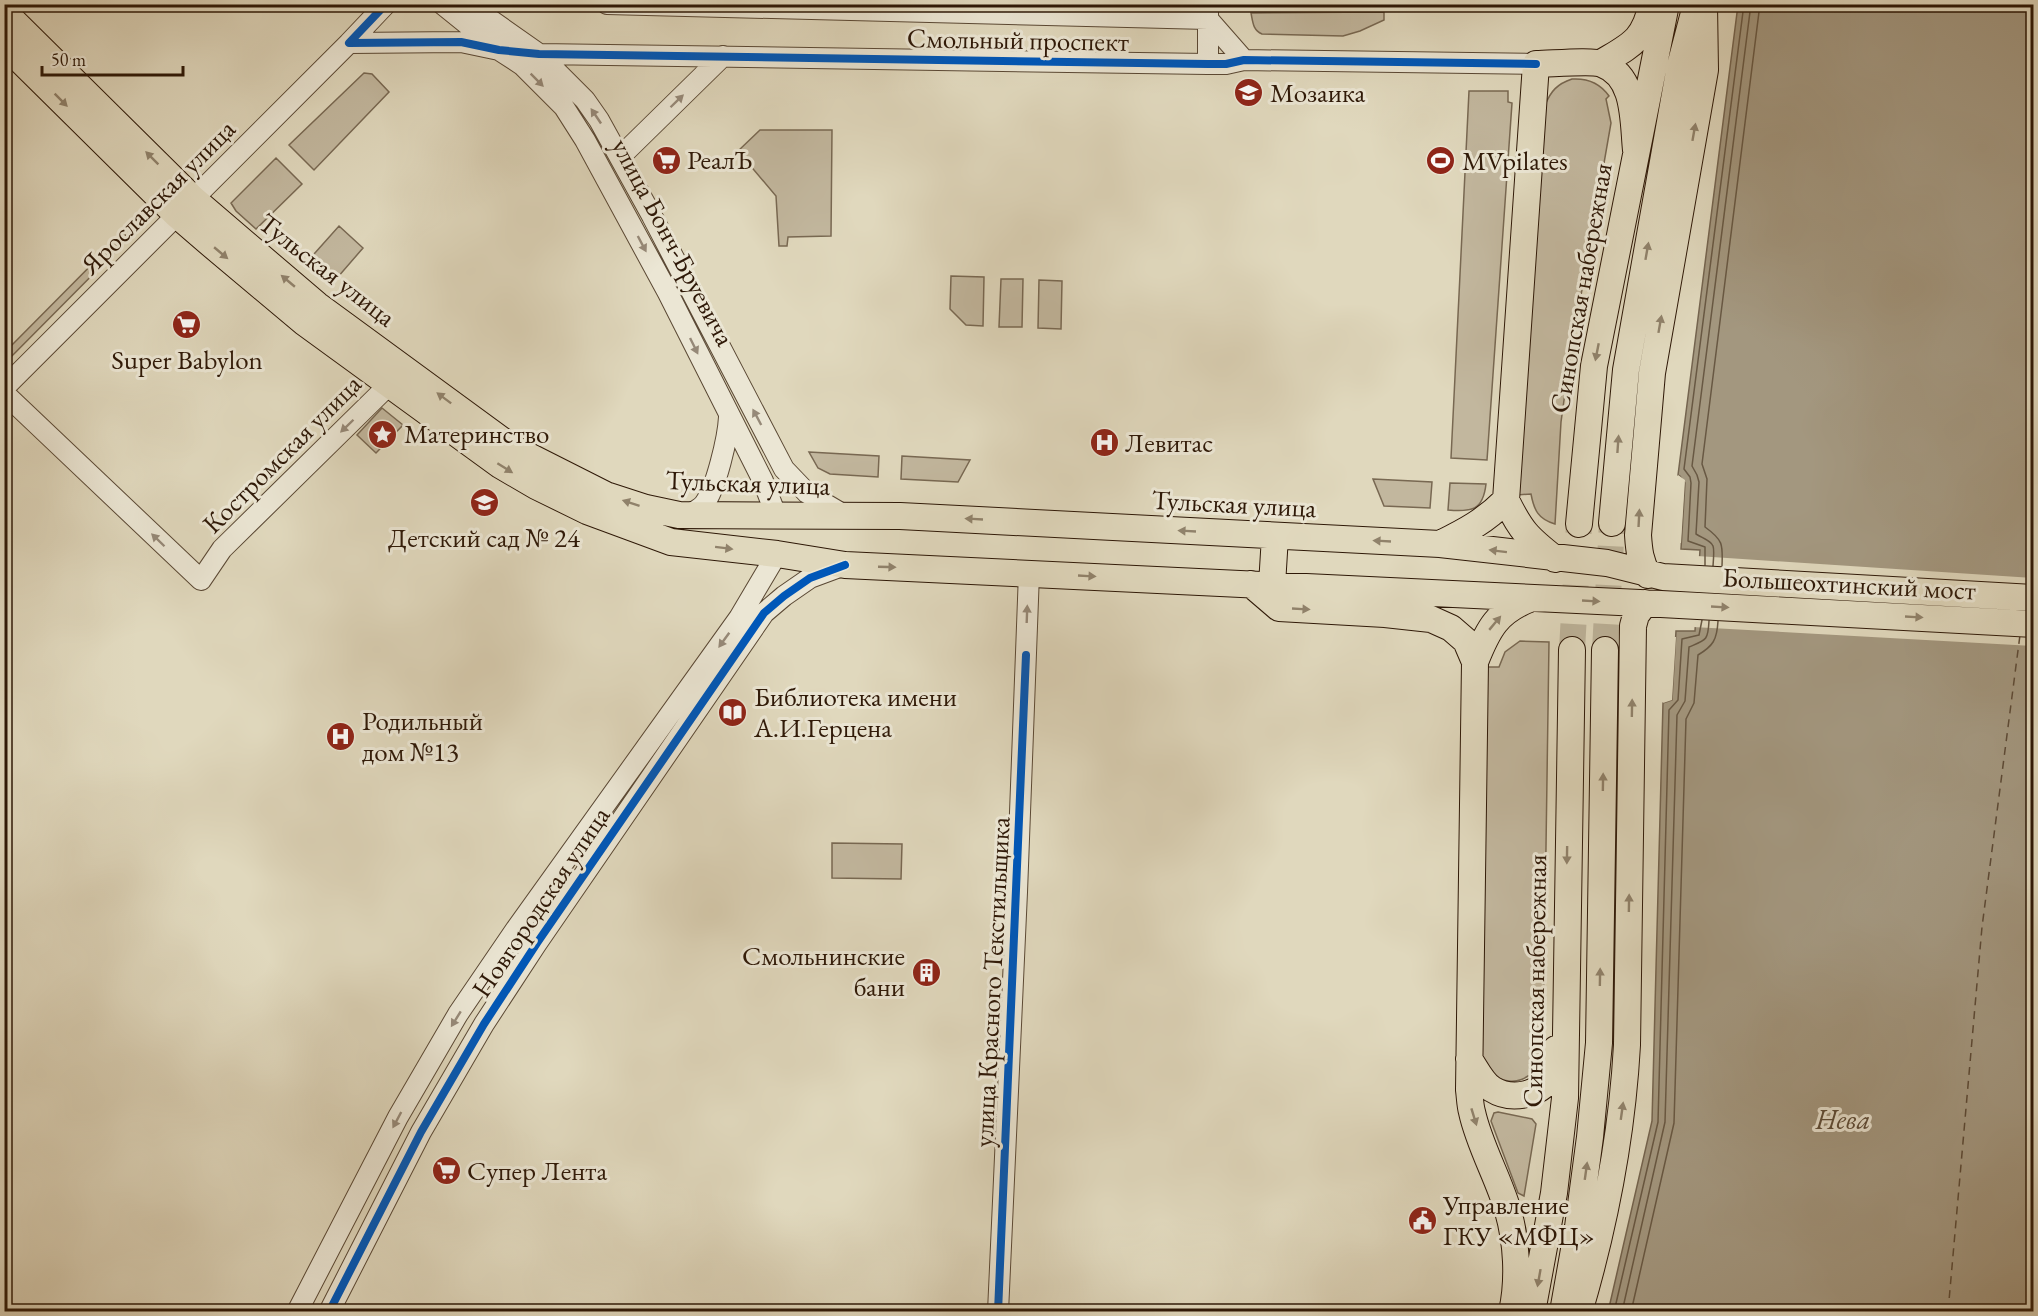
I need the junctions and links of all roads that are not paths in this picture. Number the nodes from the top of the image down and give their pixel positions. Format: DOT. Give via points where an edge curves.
graph roads {
  1 [pos="386,4"];
  2 [pos="442,4"];
  3 [pos="468,4"];
  4 [pos="607,4"];
  5 [pos="1652,4"];
  6 [pos="1666,4"];
  7 [pos="1696,4"];
  8 [pos="1704,4"];
  9 [pos="4,12"];
  10 [pos="1208,12"];
  11 [pos="4,44"];
  12 [pos="349,44"];
  13 [pos="499,50"];
  14 [pos="538,54"];
  15 [pos="723,56"];
  16 [pos="1244,60"];
  17 [pos="1601,63"];
  18 [pos="1208,64"];
  19 [pos="1536,64"];
  20 [pos="1636,150"];
  21 [pos="620,157"];
  22 [pos="185,207"];
  23 [pos="397,377"];
  24 [pos="4,388"];
  25 [pos="4,393"];
  26 [pos="729,417"];
  27 [pos="1506,500"];
  28 [pos="688,515"];
  29 [pos="776,515"];
  30 [pos="846,516"];
  31 [pos="1612,523"];
  32 [pos="1579,524"];
  33 [pos="1275,536"];
  34 [pos="1440,544"];
  35 [pos="777,554"];
  36 [pos="1555,559"];
  37 [pos="845,565"];
  38 [pos="1029,573"];
  39 [pos="1655,576"];
  40 [pos="1262,584"];
  41 [pos="1532,598"];
  42 [pos="2034,598"];
  43 [pos="1653,603"];
  44 [pos="2034,624"];
  45 [pos="1572,650"];
  46 [pos="1605,650"];
  47 [pos="1475,662"];
  48 [pos="1565,991"];
  49 [pos="1469,1059"];
  50 [pos="297,1311"];
  51 [pos="329,1311"];
  52 [pos="998,1311"];
  53 [pos="1512,1311"];
  54 [pos="1532,1311"];
  55 [pos="1563,1311"];
  56 [pos="1579,1311"];
  1 -- 12 [label="street, Ярославская улица"];
  2 -- 13 [label="street, улица Бонч-Бруевича"];
  3 -- 14 [label="street, улица Бонч-Бруевича"];
  4 -- 10 [label="street, Смольный проспект"];
  5 -- 17 [label="main road" via="1648,22 1636,41"];
  6 -- 20 [label="main road, Синопская набережная"];
  31 -- 7 [label="main road, one-way" via="1626,370 1680,66"];
  39 -- 8 [label="main road, one-way" via="1640,557 1638,535 1646,427 1705,70"];
  22 -- 9 [label="main road, Тульская улица, one-way"];
  10 -- 16 [label="street"];
  10 -- 18 [label="street"];
  11 -- 22 [label="main road, Тульская улица, one-way"];
  12 -- 13 [label="street" via="461,42"];
  12 -- 22 [label="street, Ярославская улица"];
  13 -- 14 [label="street, Смольный проспект"];
  13 -- 26 [label="street, улица Бонч-Бруевича, one-way" via="522,65 564,107 585,140"];
  14 -- 15 [label="street, Смольный проспект"];
  21 -- 14 [label="street, улица Бонч-Бруевича, one-way" via="585,100"];
  15 -- 18 [label="street, Смольный проспект"];
  21 -- 15 [label="street, one-way"];
  16 -- 18 [label="street, Смольный проспект"];
  16 -- 19 [label="street, Смольный проспект"];
  17 -- 19 [label="main road"];
  17 -- 20 [label="main road" via="1616,72 1630,96"];
  19 -- 27 [label="main road"];
  20 -- 32 [label="main road, Синопская набережная, one-way" via="1594,366"];
  30 -- 21 [label="street, улица Бонч-Бруевича, one-way" via="807,493 784,469"];
  22 -- 23 [label="main road, Тульская улица" via="316,305"];
  22 -- 24 [label="street, Ярославская улица"];
  23 -- 25 [label="street, Костромская улица, one-way" via="222,549 201,580"];
  28 -- 23 [label="main road, Тульская улица, one-way" via="646,508 606,495 541,464"];
  23 -- 35 [label="main road, Тульская улица, one-way" via="500,465 586,511 671,542"];
  26 -- 28 [label="street" via="713,487 702,506"];
  26 -- 29 [label="street, улица Бонч-Бруевича"];
  27 -- 34 [label="main road" via="1481,523"];
  27 -- 36 [label="main road" via="1525,535"];
  28 -- 29 [label="main road, Тульская улица"];
  29 -- 30 [label="main road, Тульская улица"];
  29 -- 35 [label="main road, улица Бонч-Бруевича"];
  33 -- 30 [label="main road, Тульская улица, one-way" via="982,519"];
  34 -- 33 [label="main road, Тульская улица, one-way"];
  33 -- 40 [label="main road"];
  36 -- 34 [label="main road, Тульская улица, one-way"];
  35 -- 37 [label="main road, Тульская улица"];
  35 -- 50 [label="street, Новгородская улица, one-way" via="739,618 458,1014 398,1117"];
  36 -- 39 [label="main road, Тульская улица" via="1607,563"];
  37 -- 38 [label="main road, Тульская улица, one-way"];
  37 -- 51 [label="street, Новгородская улица" via="810,578 764,613 484,1024 421,1132"];
  38 -- 40 [label="main road, Тульская улица, one-way"];
  52 -- 38 [label="street, улица Красного Текстильщика, one-way"];
  39 -- 42 [label="main road, Большеохтинский мост"];
  40 -- 41 [label="main road, Тульская улица"];
  40 -- 47 [label="main road, one-way" via="1279,608 1431,619 1451,628 1466,641"];
  41 -- 43 [label="main road, Тульская улица, one-way"];
  47 -- 41 [label="main road, one-way" via="1494,621"];
  43 -- 44 [label="main road, Большеохтинский мост, one-way"];
  56 -- 43 [label="main road, one-way" via="1605,1213 1624,1101 1633,626 1636,615"];
  45 -- 48 [label="main road, Синопская набережная, one-way"];
  55 -- 46 [label="main road, one-way" via="1596,1087"];
  47 -- 49 [label="main road"];
  48 -- 49 [label="main road" via="1556,1015 1556,1062 1552,1076 1539,1089 1524,1095 1491,1089"];
  48 -- 54 [label="main road, Синопская набережная, one-way" via="1565,1098 1554,1192"];
  49 -- 53 [label="main road, one-way" via="1472,1113 1514,1236 1516,1277"];
}
